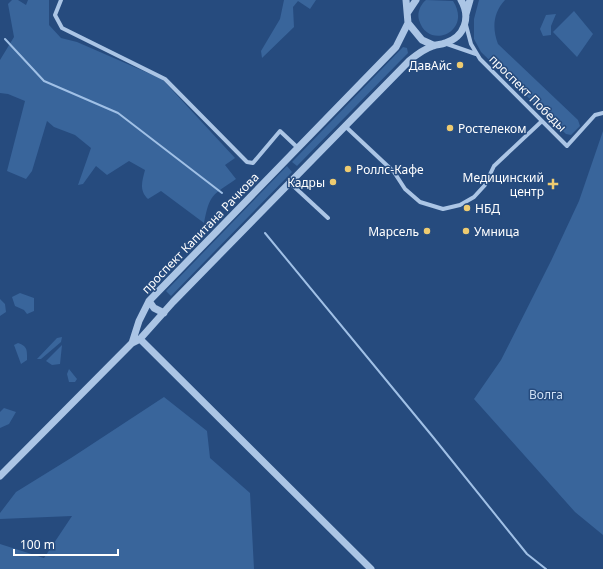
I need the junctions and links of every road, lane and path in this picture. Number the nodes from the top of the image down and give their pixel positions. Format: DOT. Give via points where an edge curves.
graph roads {
  1 [pos="61,0"];
  2 [pos="406,0"];
  3 [pos="416,0"];
  4 [pos="460,0"];
  5 [pos="470,0"];
  6 [pos="408,12"];
  7 [pos="466,14"];
  8 [pos="408,23"];
  9 [pos="466,23"];
  10 [pos="446,43"];
  11 [pos="433,45"];
  12 [pos="476,54"];
  13 [pos="603,113"];
  14 [pos="542,121"];
  15 [pos="345,126"];
  16 [pos="298,148"];
  17 [pos="289,182"];
  18 [pos="328,218"];
  19 [pos="149,301"];
  20 [pos="164,313"];
  21 [pos="140,339"];
  22 [pos="132,343"];
  23 [pos="0,476"];
  24 [pos="371,569"];
  1 -- 16 [label="street" via="55,15 62,28 165,79 247,162 253,163 280,131"];
  2 -- 6 [label="street"];
  3 -- 6 [label="street"];
  4 -- 7 [label="street"];
  5 -- 7 [label="street"];
  6 -- 8 [label="street"];
  7 -- 9 [label="street"];
  8 -- 11 [label="street" via="422,40"];
  8 -- 16 [label="street, проспект Капитана Рачкова" via="396,47"];
  9 -- 10 [label="street" via="461,32"];
  9 -- 12 [label="street"];
  10 -- 11 [label="street"];
  10 -- 12 [label="street"];
  11 -- 15 [label="street" via="409,61"];
  12 -- 14 [label="street, проспект Победы"];
  13 -- 14 [label="street, проспект Победы" via="596,115 567,146"];
  14 -- 15 [label="street" via="494,166 485,185 474,197 460,205 443,209 420,202 404,189 394,172"];
  15 -- 17 [label="street"];
  16 -- 19 [label="street, проспект Капитана Рачкова"];
  17 -- 18 [label="street"];
  17 -- 20 [label="street"];
  19 -- 20 [label="street" via="154,308"];
  19 -- 22 [label="street, проспект Капитана Рачкова"];
  20 -- 21 [label="street"];
  21 -- 22 [label="street"];
  21 -- 24 [label="street"];
  22 -- 23 [label="street, проспект Капитана Рачкова"];
}
